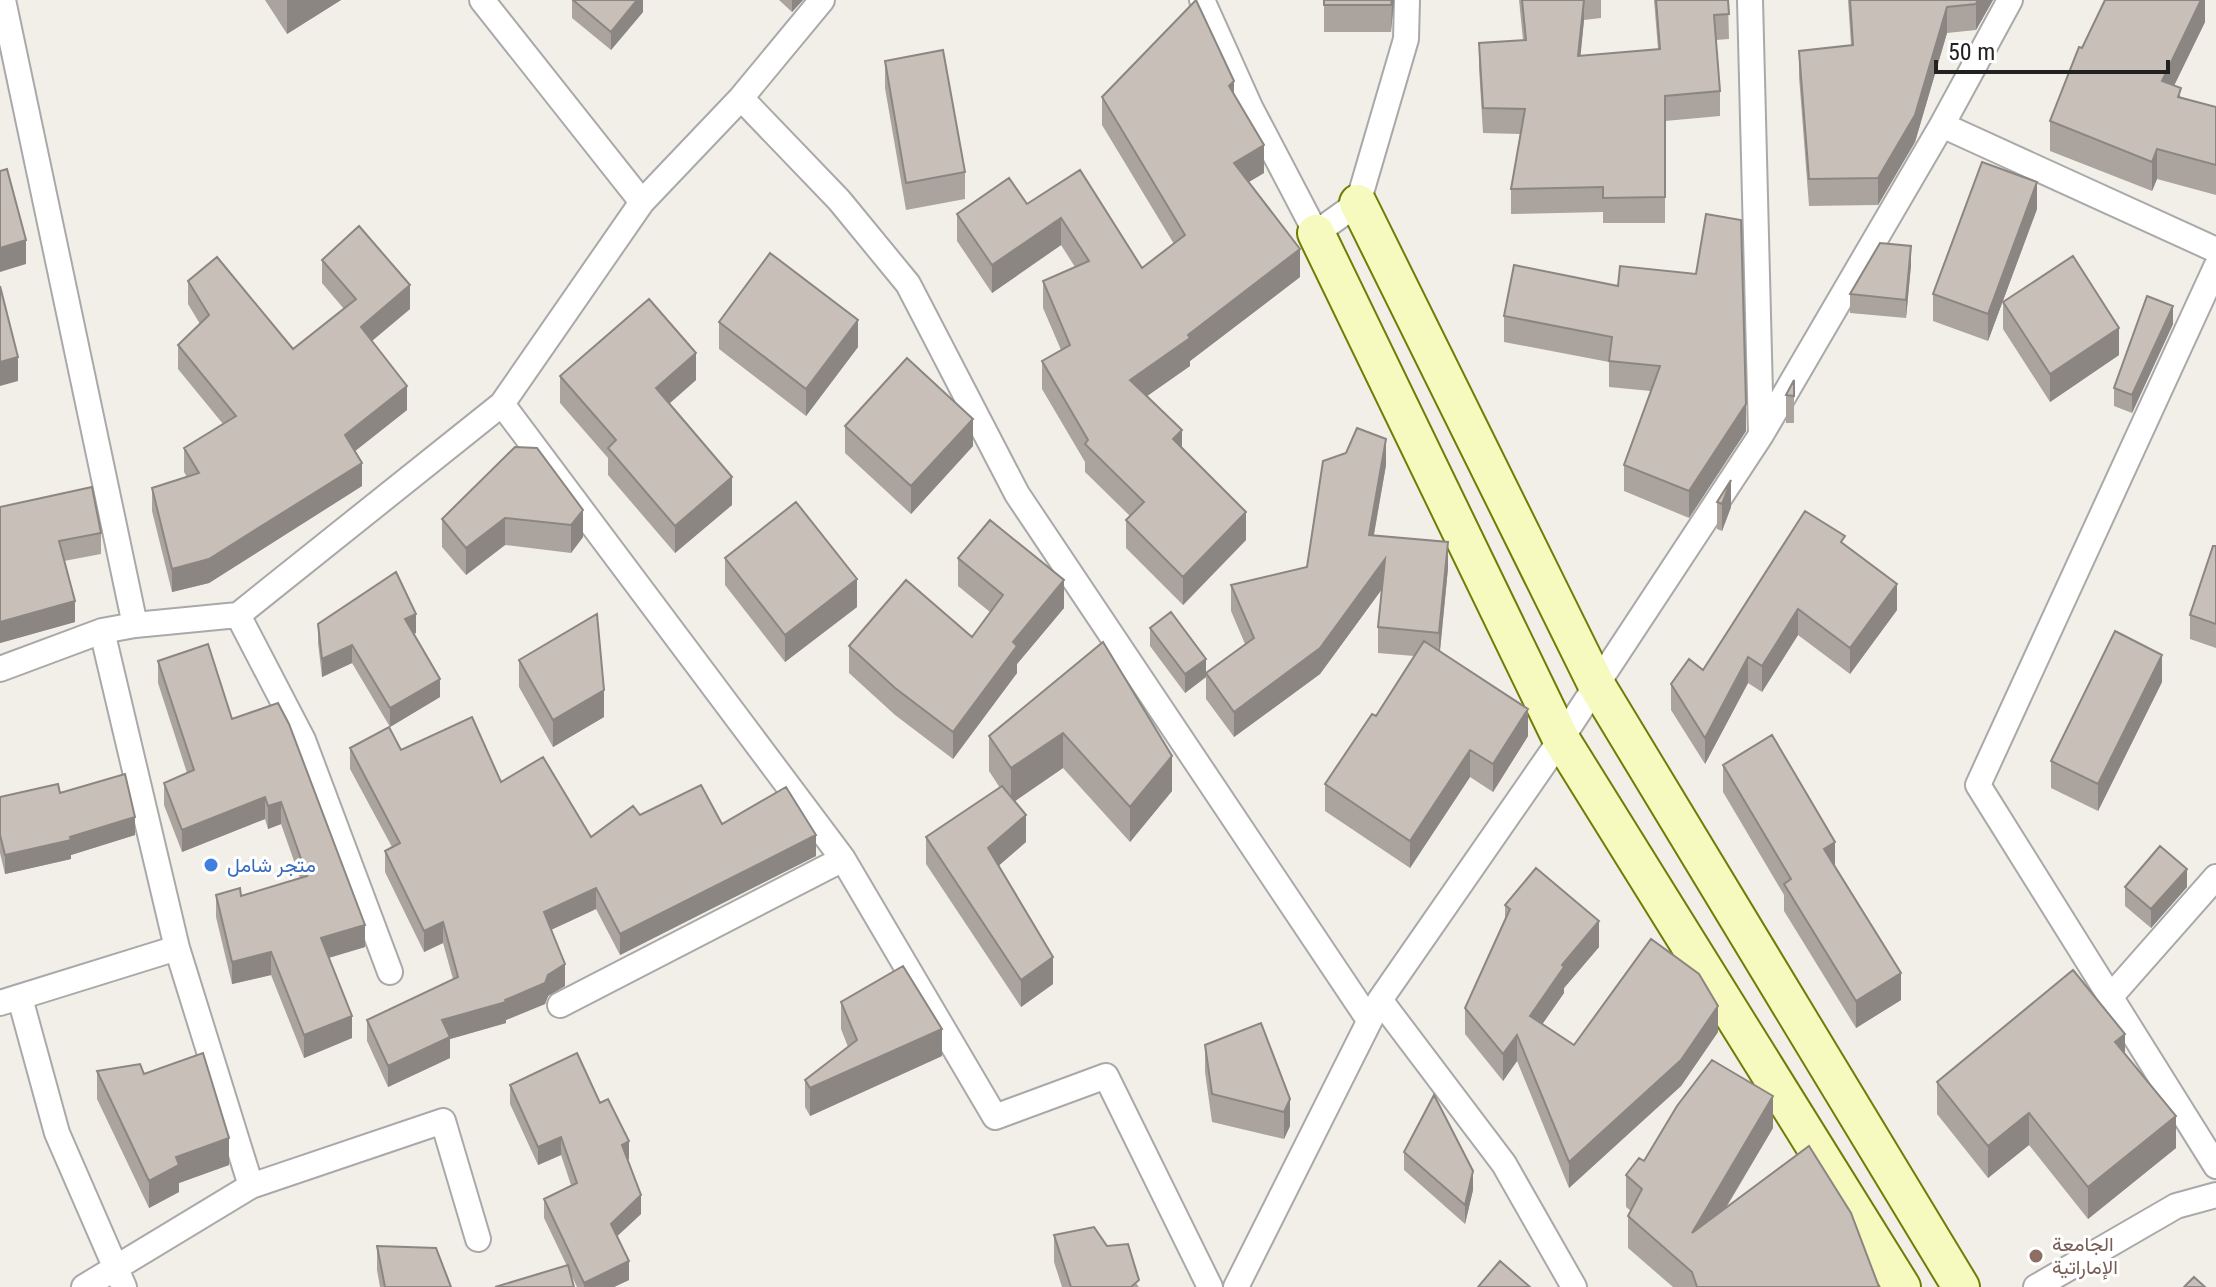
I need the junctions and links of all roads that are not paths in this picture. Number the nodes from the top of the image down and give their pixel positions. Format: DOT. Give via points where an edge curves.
graph roads {
  1 [pos="3,0"];
  2 [pos="482,0"];
  3 [pos="822,0"];
  4 [pos="1202,0"];
  5 [pos="1407,0"];
  6 [pos="1750,0"];
  7 [pos="2010,0"];
  8 [pos="741,98"];
  9 [pos="1942,125"];
  10 [pos="642,202"];
  11 [pos="1358,203"];
  12 [pos="1316,233"];
  13 [pos="2216,250"];
  14 [pos="2216,267"];
  15 [pos="502,404"];
  16 [pos="1761,435"];
  17 [pos="238,615"];
  18 [pos="135,625"];
  19 [pos="102,631"];
  20 [pos="0,669"];
  21 [pos="1596,684"];
  22 [pos="1561,739"];
  23 [pos="843,859"];
  24 [pos="2216,877"];
  25 [pos="177,948"];
  26 [pos="390,972"];
  27 [pos="2112,995"];
  28 [pos="10,1000"];
  29 [pos="560,1005"];
  30 [pos="1375,1010"];
  31 [pos="2216,1166"];
  32 [pos="251,1186"];
  33 [pos="2216,1195"];
  34 [pos="478,1239"];
  35 [pos="120,1278"];
  36 [pos="84,1287"];
  37 [pos="1210,1287"];
  38 [pos="1236,1287"];
  39 [pos="1574,1287"];
  40 [pos="1902,1287"];
  41 [pos="1961,1287"];
  42 [pos="2036,1287"];
  1 -- 18 [label="street"];
  2 -- 10 [label="street"];
  3 -- 8 [label="street"];
  4 -- 12 [label="street"];
  5 -- 11 [label="street" via="1406,39"];
  6 -- 16 [label="street"];
  7 -- 9 [label="street"];
  8 -- 10 [label="street"];
  8 -- 30 [label="street" via="839,200 908,284 1017,494"];
  9 -- 13 [label="street"];
  9 -- 16 [label="street"];
  10 -- 15 [label="street"];
  11 -- 12 [label="street"];
  11 -- 21 [label="street"];
  12 -- 22 [label="street"];
  14 -- 27 [label="street" via="1978,785"];
  15 -- 17 [label="street"];
  15 -- 23 [label="street"];
  16 -- 21 [label="street"];
  17 -- 18 [label="street"];
  17 -- 26 [label="street" via="303,740"];
  18 -- 19 [label="street"];
  19 -- 20 [label="street"];
  19 -- 25 [label="street"];
  21 -- 22 [label="street"];
  21 -- 41 [label="street"];
  22 -- 30 [label="street"];
  22 -- 40 [label="street"];
  23 -- 29 [label="street"];
  23 -- 37 [label="street" via="995,1117 1106,1076"];
  24 -- 27 [label="street"];
  25 -- 28 [label="street"];
  25 -- 32 [label="street"];
  27 -- 31 [label="street"];
  28 -- 35 [label="street" via="57,1133"];
  30 -- 38 [label="street"];
  30 -- 39 [label="street" via="1504,1164"];
  32 -- 34 [label="street" via="443,1121"];
  32 -- 35 [label="street"];
  33 -- 42 [label="street" via="2176,1206"];
  35 -- 36 [label="street"];
}
